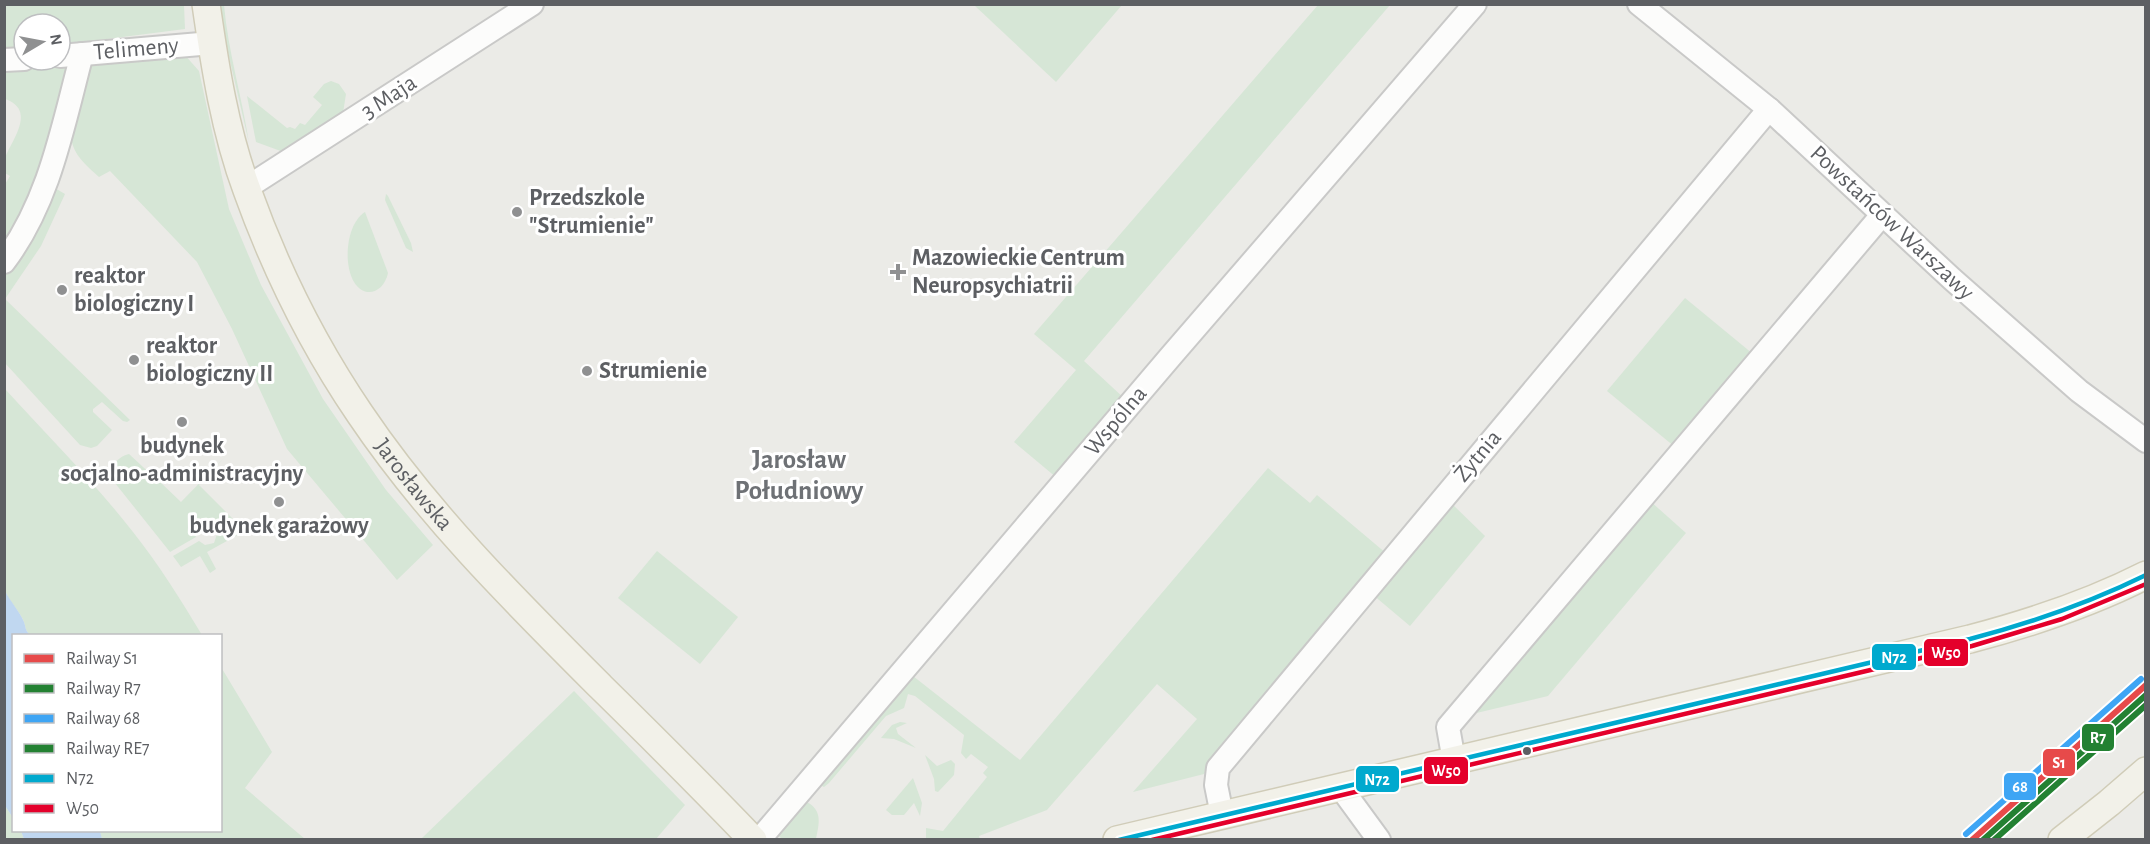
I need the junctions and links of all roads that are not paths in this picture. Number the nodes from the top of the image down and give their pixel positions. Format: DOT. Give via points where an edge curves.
graph roads {
  1 [pos="206,4"];
  2 [pos="532,4"];
  3 [pos="1475,4"];
  4 [pos="1639,4"];
  5 [pos="212,43"];
  6 [pos="72,55"];
  7 [pos="69,72"];
  8 [pos="1769,109"];
  9 [pos="246,188"];
  10 [pos="1882,214"];
  11 [pos="4,261"];
  12 [pos="2145,441"];
  13 [pos="2145,575"];
  14 [pos="1454,761"];
  15 [pos="2145,771"];
  16 [pos="1341,788"];
  17 [pos="1222,814"];
  18 [pos="753,840"];
  19 [pos="759,840"];
  20 [pos="1117,840"];
  21 [pos="1379,840"];
  22 [pos="2062,840"];
  1 -- 5 [label="main road, Jarosławska"];
  2 -- 9 [label="street, 3 Maja"];
  3 -- 19 [label="street, Wspólna"];
  4 -- 8 [label="street, Powstańców Warszawy"];
  5 -- 6 [label="street, Telimeny"];
  5 -- 9 [label="main road, Jarosławska" via="228,128"];
  7 -- 11 [label="street" via="63,131 53,165 31,215"];
  8 -- 10 [label="street, Powstańców Warszawy"];
  8 -- 17 [label="street, Żytnia" via="1218,768 1216,784"];
  9 -- 18 [label="main road, Jarosławska" via="271,252 314,337 359,413 402,472 516,603"];
  10 -- 12 [label="street, Powstańców Warszawy" via="2079,391"];
  10 -- 14 [label="street" via="1448,727"];
  13 -- 14 [label="main road" via="2030,623"];
  14 -- 16 [label="main road"];
  15 -- 22 [label="main road"];
  16 -- 17 [label="main road"];
  16 -- 21 [label="street"];
  17 -- 20 [label="main road"];
}
